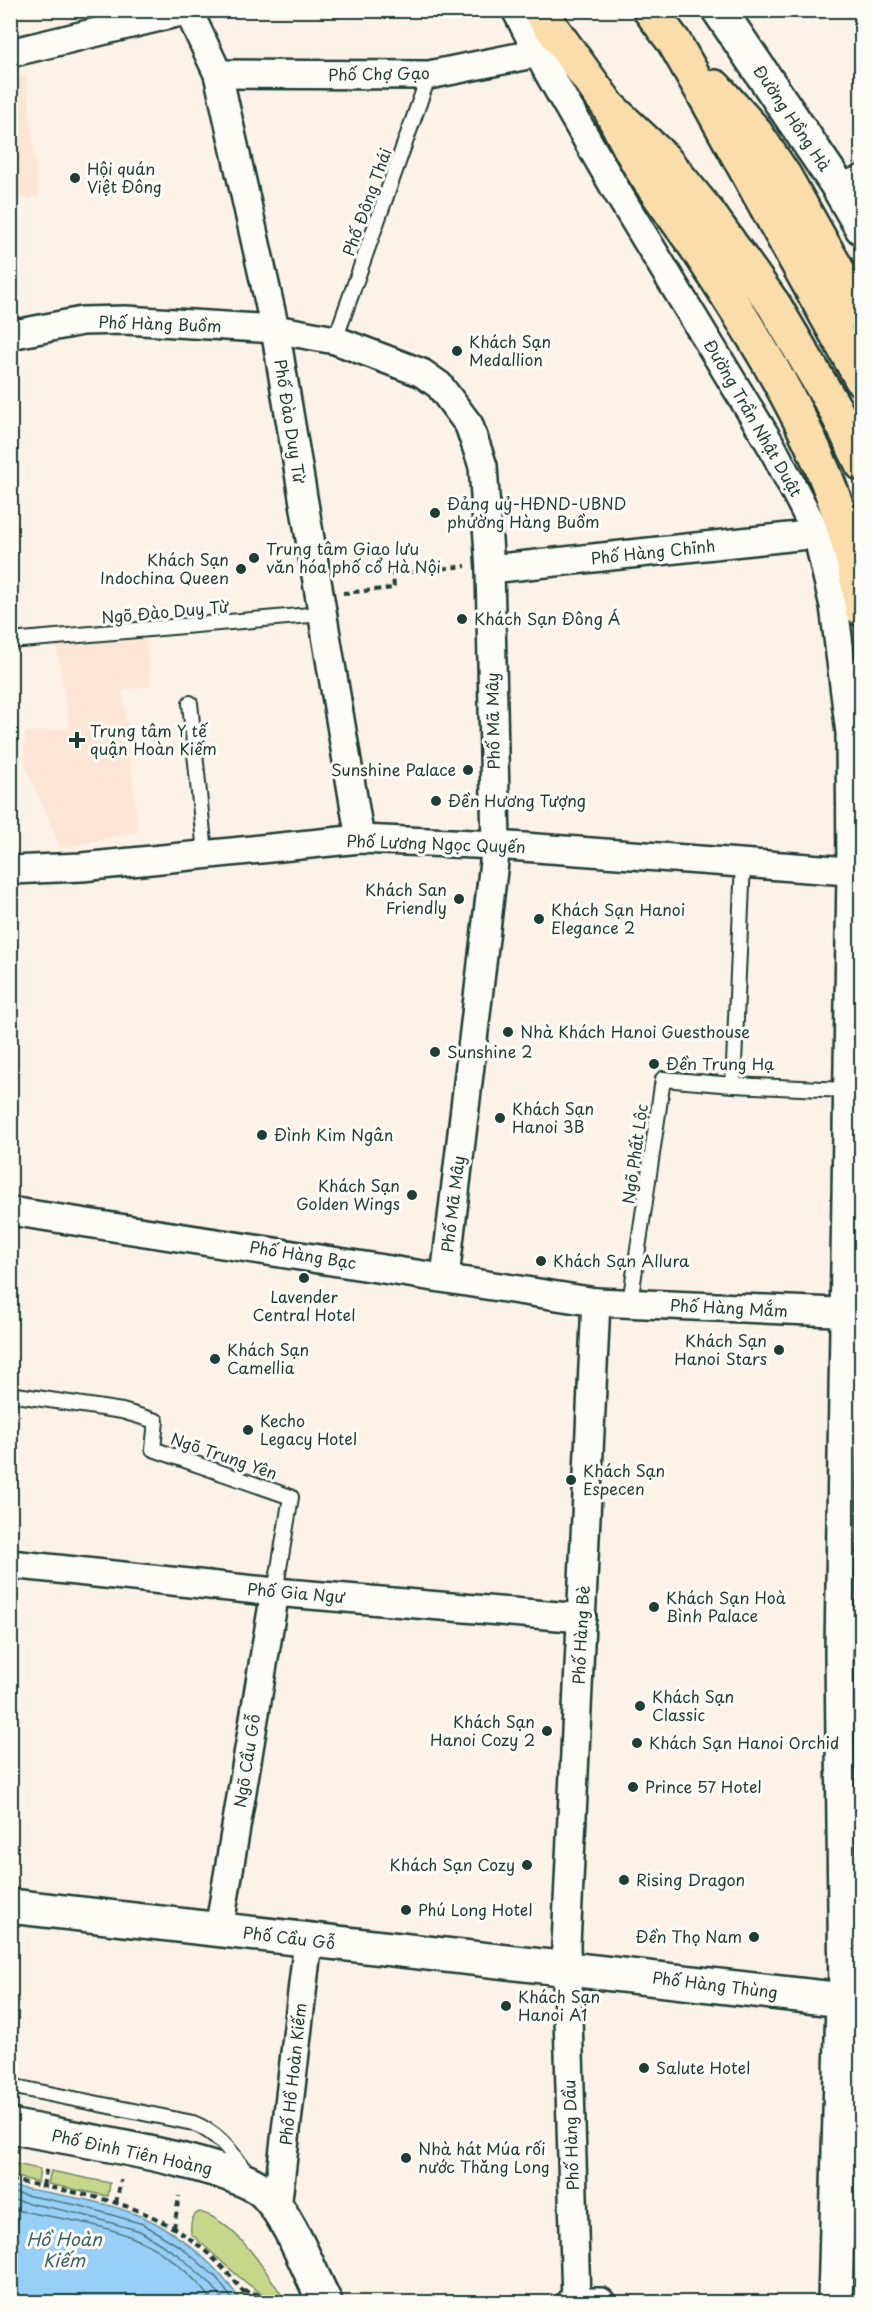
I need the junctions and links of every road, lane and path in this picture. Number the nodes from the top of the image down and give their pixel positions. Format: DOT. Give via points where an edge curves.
graph roads {
  1 [pos="516,10"];
  2 [pos="539,10"];
  3 [pos="650,10"];
  4 [pos="189,11"];
  5 [pos="728,13"];
  6 [pos="674,42"];
  7 [pos="10,53"];
  8 [pos="538,53"];
  9 [pos="218,74"];
  10 [pos="429,75"];
  11 [pos="609,108"];
  12 [pos="849,177"];
  13 [pos="861,228"];
  14 [pos="861,314"];
  15 [pos="275,329"];
  16 [pos="10,335"];
  17 [pos="335,340"];
  18 [pos="861,380"];
  19 [pos="861,464"];
  20 [pos="817,534"];
  21 [pos="490,570"];
  22 [pos="320,605"];
  23 [pos="861,609"];
  24 [pos="10,641"];
  25 [pos="190,703"];
  26 [pos="360,839"];
  27 [pos="496,845"];
  28 [pos="205,853"];
  29 [pos="743,862"];
  30 [pos="858,863"];
  31 [pos="10,870"];
  32 [pos="733,1085"];
  33 [pos="846,1090"];
  34 [pos="10,1211"];
  35 [pos="445,1277"];
  36 [pos="596,1302"];
  37 [pos="630,1303"];
  38 [pos="853,1313"];
  39 [pos="10,1394"];
  40 [pos="10,1564"];
  41 [pos="275,1592"];
  42 [pos="582,1618"];
  43 [pos="850,1630"];
  44 [pos="10,1906"];
  45 [pos="219,1930"];
  46 [pos="308,1941"];
  47 [pos="567,1968"];
  48 [pos="852,1997"];
  49 [pos="10,2086"];
  50 [pos="10,2126"];
  51 [pos="47,2166"];
  52 [pos="10,2180"];
  53 [pos="121,2180"];
  54 [pos="252,2182"];
  55 [pos="42,2186"];
  56 [pos="179,2196"];
  57 [pos="116,2203"];
  58 [pos="278,2208"];
  59 [pos="174,2228"];
  60 [pos="243,2291"];
  61 [pos="249,2302"];
  62 [pos="269,2302"];
  63 [pos="326,2302"];
  64 [pos="570,2302"];
  65 [pos="576,2302"];
  66 [pos="601,2302"];
  67 [pos="835,2302"];
  1 -- 8 [label="street, Đường Trần Nhật Duật"];
  2 -- 11 [label="main road"];
  3 -- 6 [label="main road"];
  4 -- 7 [label="street"];
  4 -- 9 [label="street, Phố Đào Duy Từ"];
  5 -- 12 [label="street, Đường Hồng Hà"];
  6 -- 14 [label="main road" via="753,129 785,177"];
  6 -- 18 [label="main road"];
  8 -- 10 [label="street, Phố Chợ Gạo"];
  8 -- 20 [label="street, Đường Trần Nhật Duật" via="771,445"];
  9 -- 10 [label="street, Phố Chợ Gạo"];
  9 -- 15 [label="street, Phố Đào Duy Từ"];
  10 -- 17 [label="lane, Phố Đông Thái"];
  11 -- 19 [label="main road" via="664,159 774,305 834,407"];
  11 -- 23 [label="main road" via="643,172 762,350 818,454 840,513 858,580"];
  12 -- 13 [label="street, Đường Hồng Hà"];
  15 -- 16 [label="street, Phố Hàng Buồm" via="125,320 82,321"];
  15 -- 17 [label="street, Phố Mã Mây"];
  15 -- 22 [label="street, Phố Đào Duy Từ"];
  17 -- 21 [label="street, Phố Mã Mây" via="422,373 439,385 469,425 483,466"];
  20 -- 21 [label="street, Phố Hàng Chĩnh"];
  20 -- 30 [label="street, Đường Trần Nhật Duật" via="834,606 850,733"];
  21 -- 22 [label="path" via="466,566 393,574 394,588"];
  21 -- 27 [label="street, Phố Mã Mây"];
  22 -- 24 [label="lane, Ngõ Đào Duy Từ"];
  22 -- 26 [label="street, Phố Đào Duy Từ"];
  25 -- 28 [label="lane"];
  26 -- 27 [label="street, Phố Lương Ngọc Quyến"];
  26 -- 28 [label="street, Phố Lương Ngọc Quyến"];
  27 -- 29 [label="street, Phố Lương Ngọc Quyến"];
  27 -- 35 [label="street, Phố Mã Mây"];
  28 -- 31 [label="street, Phố Lương Ngọc Quyến" via="82,867"];
  29 -- 30 [label="street, Phố Lương Ngọc Quyến"];
  29 -- 32 [label="lane"];
  30 -- 33 [label="street, Đường Trần Nhật Duật"];
  32 -- 33 [label="lane, Ngõ Phất Lộc"];
  32 -- 37 [label="lane, Ngõ Phất Lộc" via="663,1079"];
  33 -- 38 [label="street, Đường Trần Nhật Duật"];
  34 -- 35 [label="street, Phố Hàng Bạc"];
  35 -- 36 [label="street, Phố Hàng Bạc"];
  36 -- 37 [label="street, Phố Hàng Mắm"];
  36 -- 42 [label="street, Phố Hàng Bè"];
  37 -- 38 [label="street, Phố Hàng Mắm"];
  38 -- 43 [label="street, Đường Trần Nhật Duật"];
  39 -- 41 [label="lane, Ngõ Trung Yên" via="122,1411 156,1421 153,1449 291,1497"];
  40 -- 41 [label="street, Phố Gia Ngư"];
  41 -- 42 [label="street, Phố Gia Ngư"];
  41 -- 45 [label="street, Ngõ Cầu Gỗ"];
  42 -- 47 [label="street, Phố Hàng Bè"];
  43 -- 48 [label="street, Đường Trần Nhật Duật"];
  44 -- 45 [label="street, Phố Cầu Gỗ"];
  45 -- 46 [label="street, Phố Cầu Gỗ"];
  46 -- 47 [label="street, Phố Cầu Gỗ"];
  46 -- 58 [label="street, Phố Hồ Hoàn Kiếm"];
  47 -- 48 [label="street, Phố Hàng Thùng"];
  47 -- 65 [label="street, Phố Hàng Dầu"];
  48 -- 67 [label="street"];
  49 -- 54 [label="lane, Phố Đinh Tiên Hoàng" via="210,2130 230,2149"];
  50 -- 54 [label="street, Phố Đinh Tiên Hoàng" via="190,2163"];
  51 -- 55 [label="path"];
  52 -- 55 [label="path"];
  53 -- 57 [label="path"];
  54 -- 58 [label="street, Phố Đinh Tiên Hoàng"];
  55 -- 57 [label="path"];
  56 -- 59 [label="path"];
  57 -- 59 [label="path" via="148,2212"];
  58 -- 63 [label="street, Phố Đinh Tiên Hoàng"];
  59 -- 60 [label="path" via="204,2249"];
  60 -- 61 [label="path"];
  60 -- 62 [label="path"];
  64 -- 65 [label="street"];
  65 -- 66 [label="street"];
}
